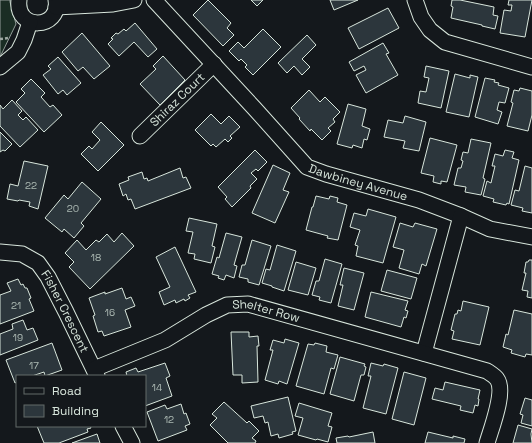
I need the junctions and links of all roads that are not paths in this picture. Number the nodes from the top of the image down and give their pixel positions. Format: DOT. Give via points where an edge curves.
graph roads {
  1 [pos="19,0"];
  2 [pos="134,0"];
  3 [pos="154,0"];
  4 [pos="415,0"];
  5 [pos="56,4"];
  6 [pos="30,22"];
  7 [pos="214,64"];
  8 [pos="0,67"];
  9 [pos="532,67"];
  10 [pos="140,136"];
  11 [pos="461,216"];
  12 [pos="532,237"];
  13 [pos="0,252"];
  14 [pos="424,353"];
  15 [pos="95,373"];
  16 [pos="124,427"];
  17 [pos="132,443"];
  18 [pos="488,443"];
  1 -- 6 [label="street" via="21,14"];
  2 -- 5 [label="street" via="113,4"];
  3 -- 7 [label="street, Dawbiney Avenue"];
  4 -- 9 [label="street" via="421,17 430,30 446,42"];
  5 -- 6 [label="street" via="51,18 41,23"];
  6 -- 8 [label="street" via="18,52"];
  7 -- 10 [label="street, Shiraz Court"];
  7 -- 11 [label="street, Dawbiney Avenue" via="306,167 419,200"];
  11 -- 12 [label="street, Dawbiney Avenue" via="490,229"];
  11 -- 14 [label="street"];
  13 -- 15 [label="street, Fisher Crescent" via="22,254 38,263 52,284"];
  14 -- 15 [label="street, Shelter Row" via="248,304 227,305 165,340"];
  14 -- 18 [label="street, Shelter Row" via="487,371 498,379 499,403"];
  16 -- 17 [label="street"];
}
